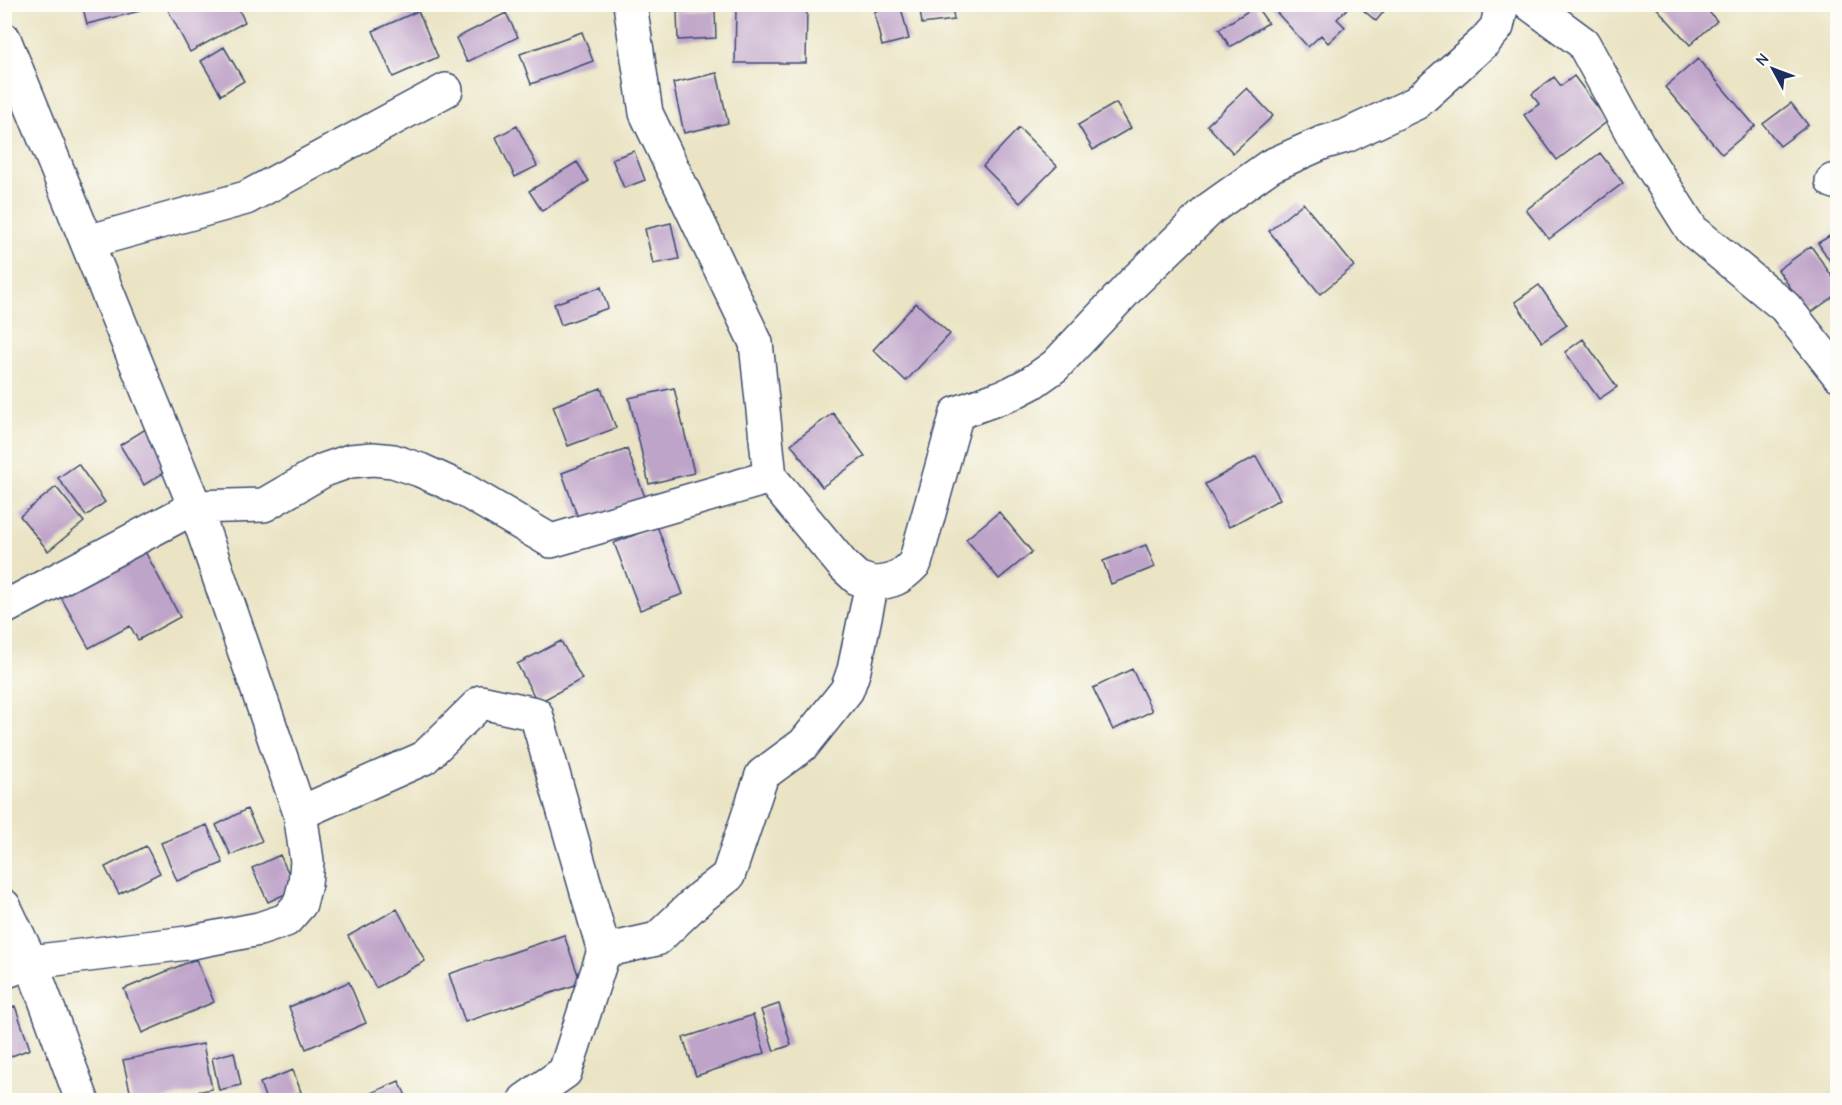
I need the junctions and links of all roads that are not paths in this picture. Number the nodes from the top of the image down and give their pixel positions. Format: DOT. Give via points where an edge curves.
graph roads {
  1 [pos="630,4"];
  2 [pos="1503,4"];
  3 [pos="1530,4"];
  4 [pos="4,39"];
  5 [pos="446,90"];
  6 [pos="87,242"];
  7 [pos="1838,375"];
  8 [pos="770,477"];
  9 [pos="195,507"];
  10 [pos="872,583"];
  11 [pos="4,608"];
  12 [pos="300,813"];
  13 [pos="4,906"];
  14 [pos="604,951"];
  15 [pos="18,967"];
  16 [pos="82,1101"];
  17 [pos="525,1101"];
  1 -- 8 [label="street" via="646,113 756,343"];
  2 -- 10 [label="street" via="1497,27 1490,35 1416,103 1270,166 1211,208 1055,366 1010,394 957,413 915,563 886,583"];
  3 -- 7 [label="street" via="1583,43 1639,146 1692,230 1785,307"];
  4 -- 6 [label="street"];
  5 -- 6 [label="street" via="246,198"];
  6 -- 9 [label="street"];
  8 -- 9 [label="street" via="551,541 455,486 393,461 373,459 350,461 324,470 264,504"];
  8 -- 10 [label="street" via="843,565 857,578"];
  9 -- 11 [label="street"];
  9 -- 12 [label="street"];
  10 -- 14 [label="street" via="847,690 804,744 762,775 728,876 657,939"];
  12 -- 14 [label="street" via="424,758 481,702 536,714"];
  12 -- 15 [label="street" via="307,861 305,884 300,904 286,920 187,943"];
  13 -- 15 [label="street"];
  14 -- 17 [label="street" via="565,1072"];
  15 -- 16 [label="street"];
}
